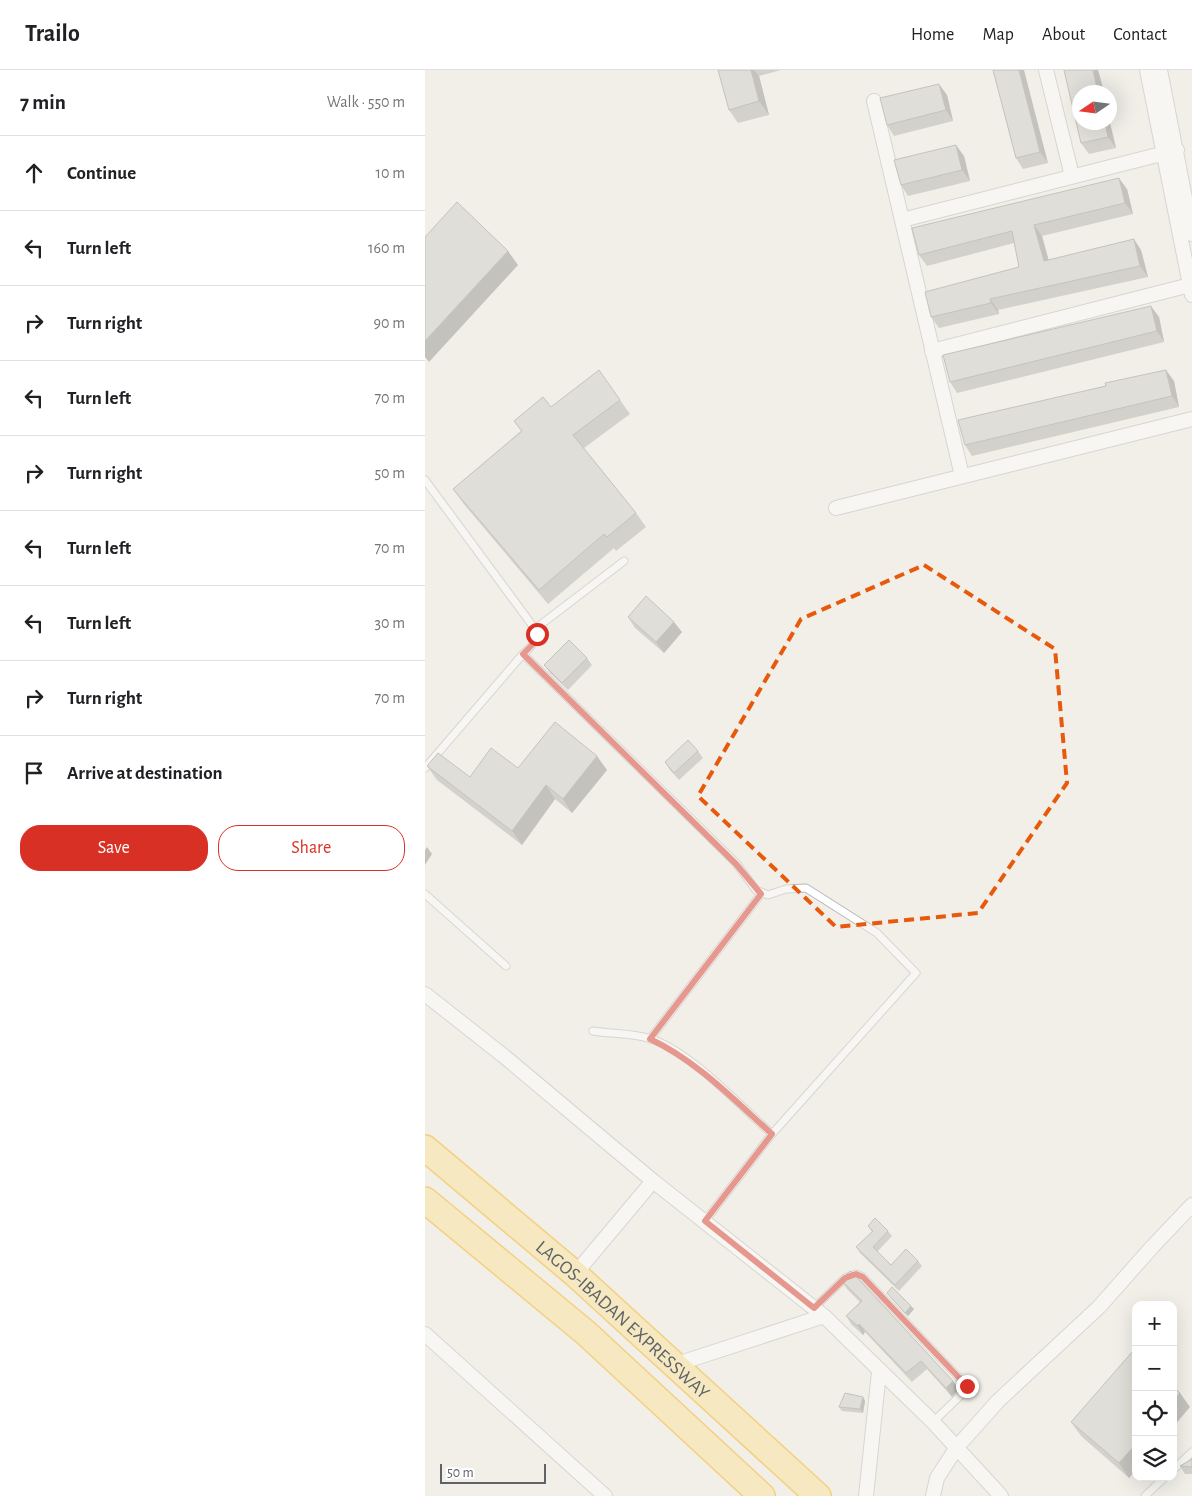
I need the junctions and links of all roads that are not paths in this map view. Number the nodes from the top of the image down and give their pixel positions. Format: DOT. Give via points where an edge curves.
graph roads {
  1 [pos="1046,70"];
  2 [pos="1147,70"];
  3 [pos="1160,70"];
  4 [pos="874,101"];
  5 [pos="1177,150"];
  6 [pos="1162,154"];
  7 [pos="1072,176"];
  8 [pos="902,220"];
  9 [pos="1192,234"];
  10 [pos="1191,290"];
  11 [pos="932,351"];
  12 [pos="1192,419"];
  13 [pos="962,476"];
  14 [pos="425,480"];
  15 [pos="836,508"];
  16 [pos="624,561"];
  17 [pos="535,629"];
  18 [pos="523,654"];
  19 [pos="425,768"];
  20 [pos="425,894"];
  21 [pos="761,894"];
  22 [pos="507,966"];
  23 [pos="425,994"];
  24 [pos="593,1031"];
  25 [pos="650,1039"];
  26 [pos="772,1134"];
  27 [pos="425,1148"];
  28 [pos="653,1180"];
  29 [pos="425,1200"];
  30 [pos="1192,1205"];
  31 [pos="705,1221"];
  32 [pos="575,1274"];
  33 [pos="819,1312"];
  34 [pos="425,1334"];
  35 [pos="674,1364"];
  36 [pos="879,1372"];
  37 [pos="933,1422"];
  38 [pos="957,1447"];
  39 [pos="1192,1452"];
  40 [pos="1177,1466"];
  41 [pos="1161,1481"];
  42 [pos="809,1493"];
  43 [pos="605,1496"];
  44 [pos="762,1496"];
  45 [pos="866,1496"];
  46 [pos="933,1496"];
  47 [pos="1001,1496"];
  48 [pos="1145,1496"];
  1 -- 7 [label="street"];
  2 -- 6 [label="street"];
  3 -- 5 [label="street"];
  4 -- 8 [label="street"];
  5 -- 6 [label="street"];
  5 -- 9 [label="street"];
  6 -- 7 [label="street"];
  6 -- 10 [label="street"];
  7 -- 8 [label="street"];
  8 -- 11 [label="street"];
  10 -- 11 [label="street"];
  11 -- 13 [label="street"];
  12 -- 13 [label="street"];
  13 -- 15 [label="street"];
  14 -- 17 [label="lane"];
  16 -- 17 [label="lane"];
  17 -- 18 [label="lane" via="534,643"];
  18 -- 19 [label="lane"];
  18 -- 21 [label="lane" via="736,864"];
  20 -- 22 [label="lane"];
  21 -- 25 [label="lane"];
  21 -- 26 [label="lane" via="806,888 877,933 916,973"];
  23 -- 28 [label="street"];
  24 -- 25 [label="lane"];
  25 -- 26 [label="lane" via="673,1049"];
  26 -- 31 [label="lane"];
  27 -- 32 [label="highway, LAGOS-IBADAN EXPRESSWAY"];
  28 -- 31 [label="street"];
  28 -- 32 [label="street"];
  29 -- 44 [label="highway, LAGOS-IBADAN EXPRESSWAY" via="586,1333"];
  30 -- 38 [label="street" via="1099,1308 998,1401"];
  31 -- 33 [label="street"];
  32 -- 35 [label="highway, LAGOS-IBADAN EXPRESSWAY"];
  33 -- 35 [label="street"];
  33 -- 36 [label="street"];
  33 -- 37 [label="lane" via="845,1278 856,1274 863,1277 967,1386"];
  34 -- 43 [label="street"];
  35 -- 42 [label="highway, LAGOS-IBADAN EXPRESSWAY"];
  36 -- 37 [label="street"];
  36 -- 45 [label="street"];
  37 -- 38 [label="street"];
  38 -- 46 [label="street" via="937,1478"];
  38 -- 47 [label="street"];
  39 -- 40 [label="lane"];
  41 -- 48 [label="lane"];
}
